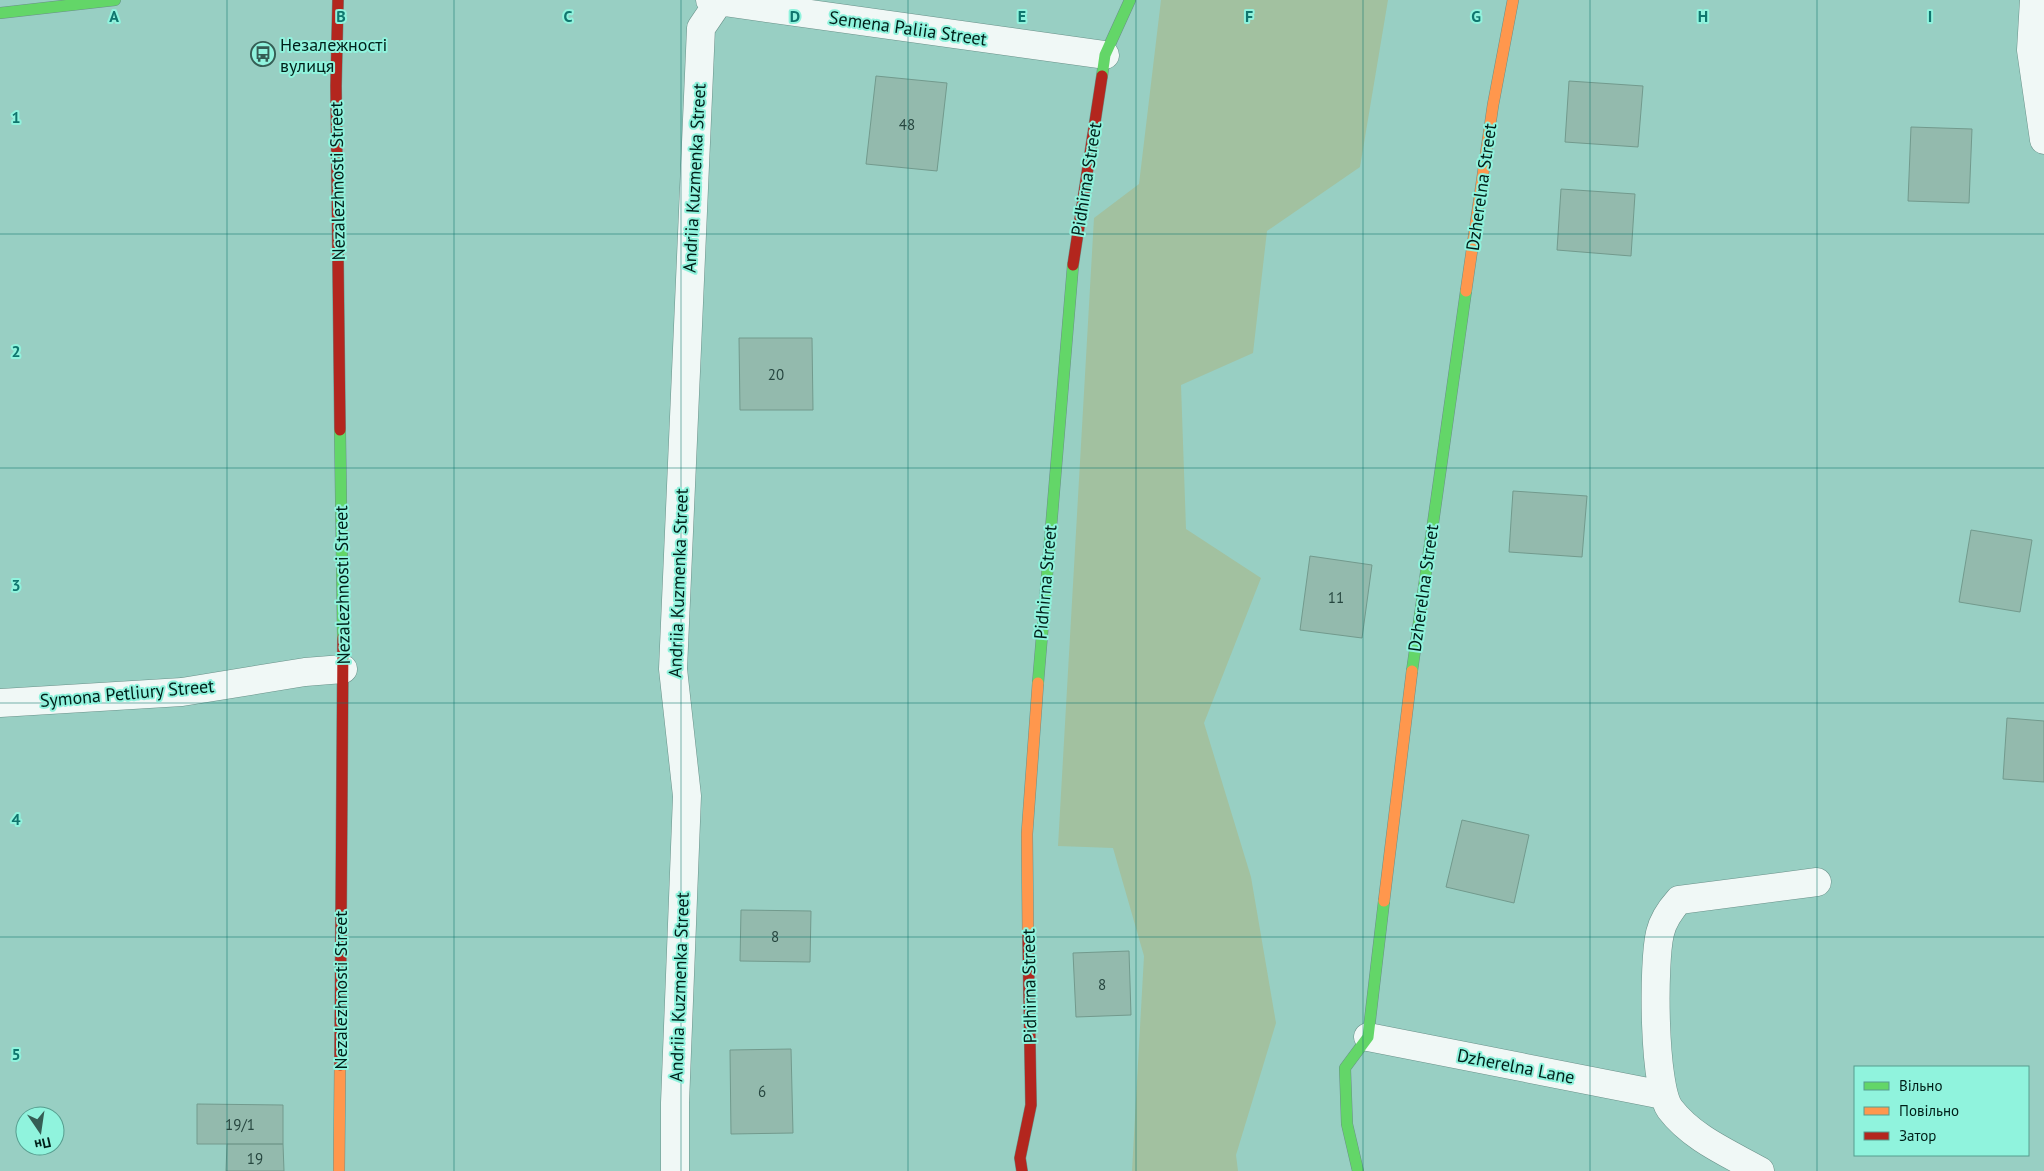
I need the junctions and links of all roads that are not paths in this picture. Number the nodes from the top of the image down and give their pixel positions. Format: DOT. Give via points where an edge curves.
graph roads {
  1 [pos="115,0"];
  2 [pos="338,0"];
  3 [pos="716,0"];
  4 [pos="1130,0"];
  5 [pos="1513,0"];
  6 [pos="2034,0"];
  7 [pos="0,13"];
  8 [pos="1105,55"];
  9 [pos="2044,140"];
  10 [pos="343,668"];
  11 [pos="0,703"];
  12 [pos="1818,882"];
  13 [pos="1368,1037"];
  14 [pos="1663,1095"];
  15 [pos="339,1171"];
  16 [pos="675,1171"];
  17 [pos="1022,1171"];
  18 [pos="1358,1171"];
  19 [pos="1760,1171"];
  1 -- 7 [label="street"];
  2 -- 10 [label="street, Nezalezhnosti Street" via="336,86"];
  3 -- 8 [label="street, Semena Paliia Street"];
  3 -- 16 [label="street, Andriia Kuzmenka Street" via="701,28 673,669 687,796"];
  4 -- 8 [label="street, Pidhirna Street"];
  5 -- 13 [label="street, Dzherelna Street" via="1493,105 1417,628"];
  6 -- 9 [label="street" via="2031,50"];
  8 -- 17 [label="street, Pidhirna Street" via="1070,283 1042,619 1027,834 1031,1105 1020,1158"];
  10 -- 11 [label="street, Symona Petliury Street" via="182,692"];
  10 -- 15 [label="street, Nezalezhnosti Street"];
  12 -- 14 [label="street" via="1679,900 1669,911 1660,933 1655,1009"];
  13 -- 14 [label="street, Dzherelna Lane"];
  13 -- 18 [label="street, Dzherelna Street" via="1345,1068 1347,1124"];
  14 -- 19 [label="street" via="1669,1107 1697,1136"];
}
